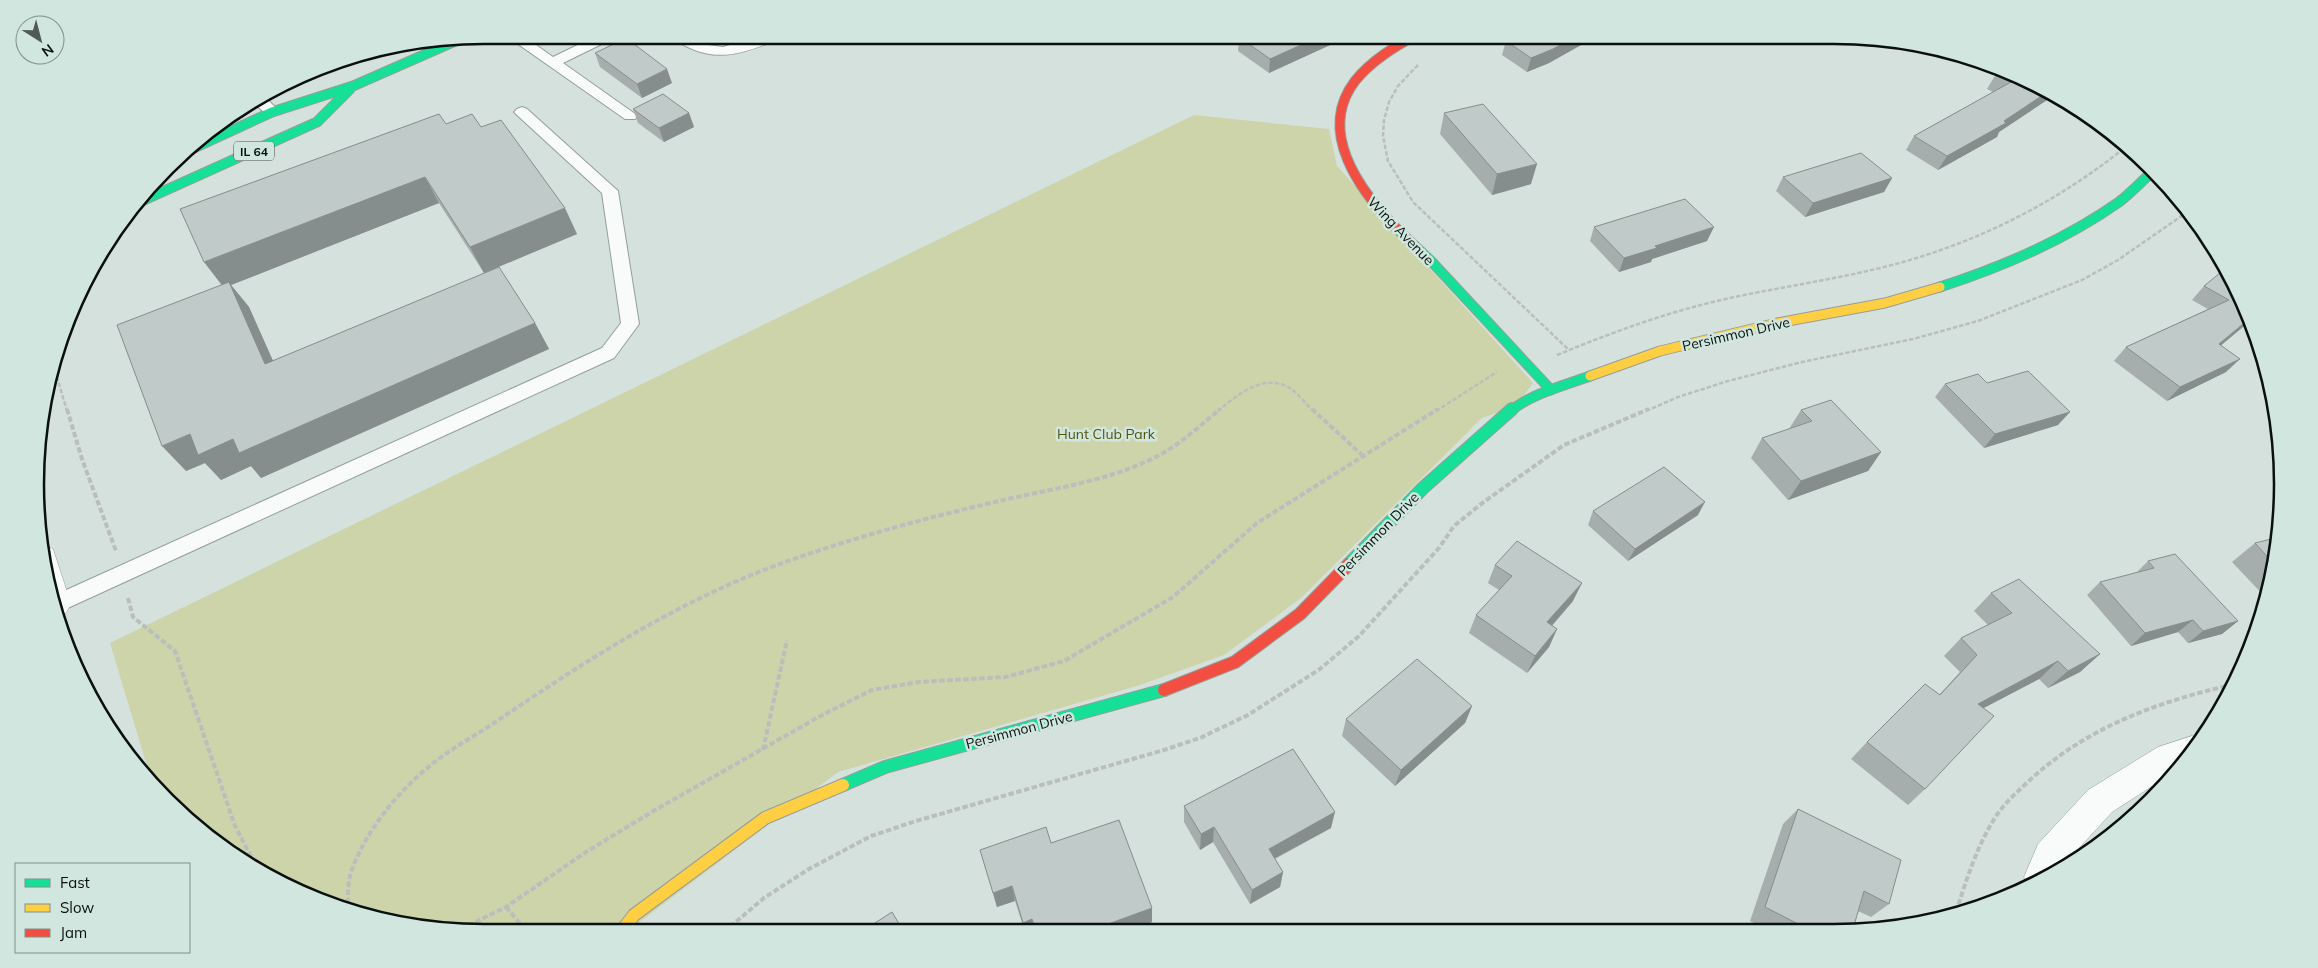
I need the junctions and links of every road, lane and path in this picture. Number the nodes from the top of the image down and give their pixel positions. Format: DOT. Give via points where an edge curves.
graph roads {
  1 [pos="525,44"];
  2 [pos="591,44"];
  3 [pos="691,44"];
  4 [pos="752,44"];
  5 [pos="1402,44"];
  6 [pos="1421,44"];
  7 [pos="444,46"];
  8 [pos="552,63"];
  9 [pos="353,86"];
  10 [pos="263,103"];
  11 [pos="272,112"];
  12 [pos="522,112"];
  13 [pos="630,116"];
  14 [pos="208,141"];
  15 [pos="2121,150"];
  16 [pos="2148,176"];
  17 [pos="150,197"];
  18 [pos="2182,215"];
  19 [pos="1569,350"];
  20 [pos="1523,360"];
  21 [pos="1596,374"];
  22 [pos="57,378"];
  23 [pos="1552,390"];
  24 [pos="1362,455"];
  25 [pos="122,574"];
  26 [pos="60,602"];
  27 [pos="787,640"];
  28 [pos="2225,686"];
  29 [pos="763,750"];
  30 [pos="2182,754"];
  31 [pos="252,858"];
  32 [pos="2043,871"];
  33 [pos="348,903"];
  34 [pos="1958,906"];
  35 [pos="506,907"];
  36 [pos="472,924"];
  37 [pos="520,924"];
  38 [pos="627,924"];
  39 [pos="733,924"];
  1 -- 8 [label="lane"];
  2 -- 8 [label="lane"];
  3 -- 4 [label="lane" via="714,52"];
  5 -- 20 [label="street, Wing Avenue" via="1368,69 1350,90 1342,116 1341,146 1353,174 1371,201"];
  6 -- 19 [label="path" via="1434,54 1398,86 1389,102 1383,136 1388,161 1413,202"];
  7 -- 9 [label="street, IL 64"];
  8 -- 13 [label="lane"];
  9 -- 11 [label="street, IL 64"];
  9 -- 17 [label="street, IL 64" via="317,122"];
  10 -- 11 [label="lane"];
  11 -- 14 [label="street, IL 64"];
  12 -- 25 [label="lane" via="610,191 630,324 608,353"];
  15 -- 19 [label="path" via="2084,178 2022,215 1954,245 1897,264 1729,298 1653,318"];
  16 -- 21 [label="street, Persimmon Drive" via="2120,201 2043,246 1962,280 1885,303 1660,351"];
  18 -- 39 [label="path" via="2118,260 2082,280 1978,322 1728,381 1678,397 1564,445 1454,526 1440,548 1359,636 1320,670 1255,711 1200,738 1164,750 871,836 809,869 764,898"];
  19 -- 20 [label="path" via="1555,356"];
  19 -- 21 [label="path"];
  20 -- 23 [label="street, Wing Avenue"];
  20 -- 24 [label="path" via="1501,370"];
  21 -- 23 [label="street, Persimmon Drive"];
  22 -- 25 [label="path"];
  23 -- 38 [label="street, Persimmon Drive" via="1516,406 1423,488 1300,614 1235,662 1155,694 886,768 766,818 634,915"];
  24 -- 29 [label="path" via="1257,523 1173,597 1064,661 1006,677 919,682 872,690"];
  24 -- 33 [label="path" via="1285,385 1263,382 1233,398 1187,437 1152,460 1089,481 897,528 793,559 732,582 595,655 430,765 375,826 352,870"];
  25 -- 26 [label="lane"];
  25 -- 31 [label="path" via="133,617 175,651 235,826"];
  27 -- 29 [label="path"];
  28 -- 34 [label="path" via="2143,709 2088,735 2042,767 2002,808 1976,854"];
  29 -- 35 [label="path" via="640,819"];
  30 -- 32 [label="street" via="2169,757 2100,801 2050,856"];
  35 -- 36 [label="path"];
  35 -- 37 [label="path"];
}
